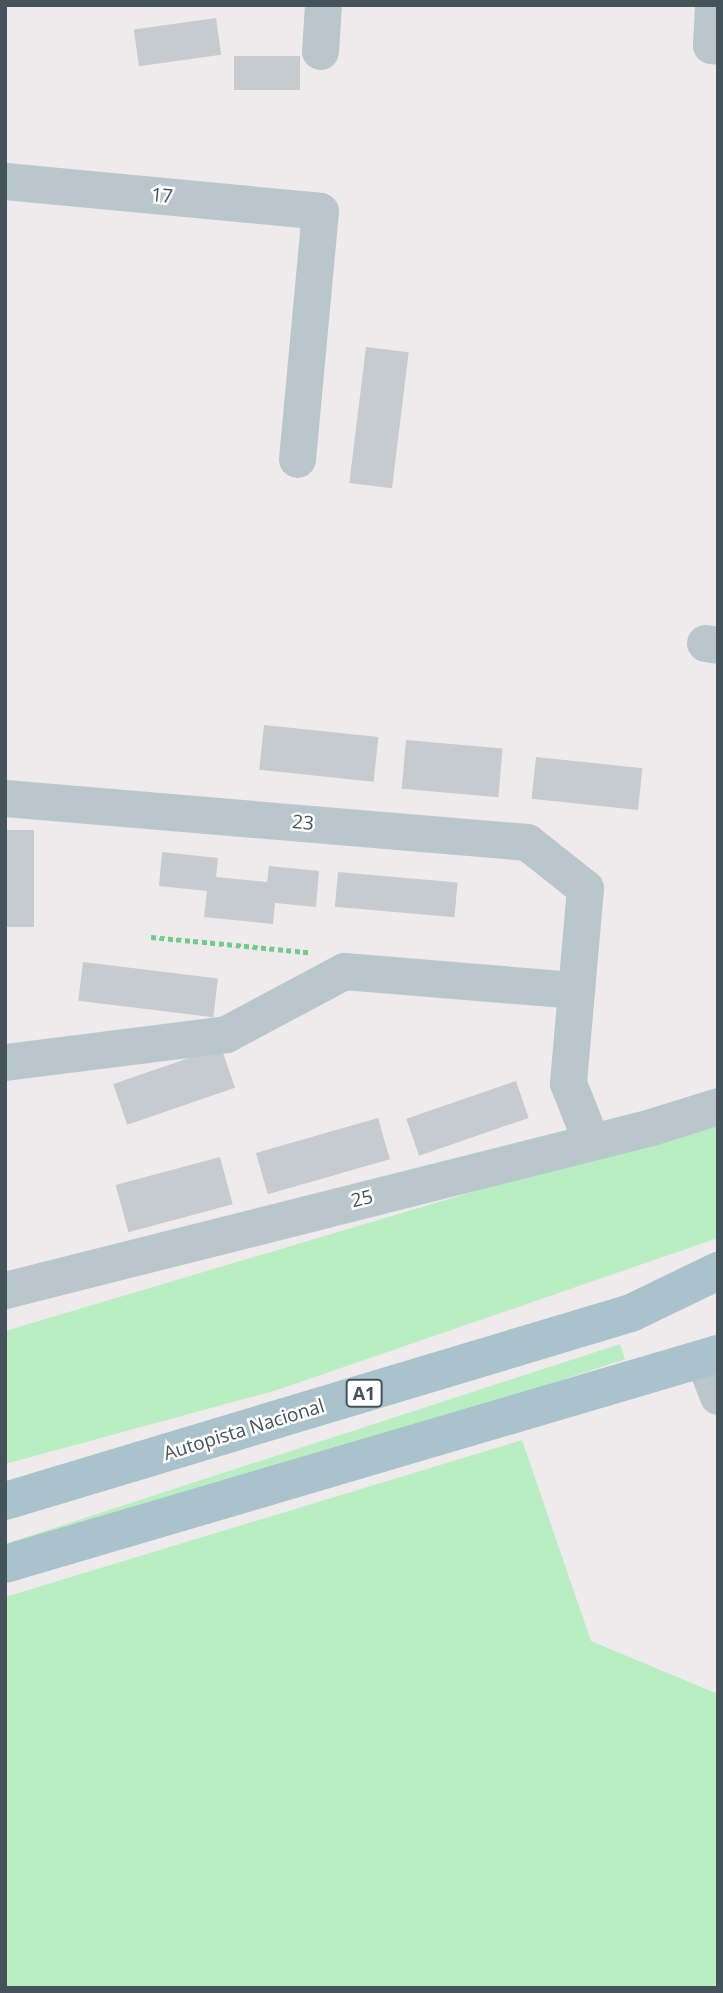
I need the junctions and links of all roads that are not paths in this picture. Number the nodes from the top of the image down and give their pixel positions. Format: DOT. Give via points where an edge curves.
graph roads {
  1 [pos="323,5"];
  2 [pos="713,5"];
  3 [pos="714,46"];
  4 [pos="320,51"];
  5 [pos="5,181"];
  6 [pos="297,459"];
  7 [pos="5,798"];
  8 [pos="576,990"];
  9 [pos="5,1062"];
  10 [pos="718,1106"];
  11 [pos="591,1141"];
  12 [pos="718,1272"];
  13 [pos="5,1290"];
  14 [pos="711,1356"];
  15 [pos="718,1396"];
  16 [pos="5,1501"];
  17 [pos="5,1564"];
  1 -- 4 [label="street"];
  2 -- 3 [label="street"];
  5 -- 6 [label="street, 17" via="320,211"];
  7 -- 8 [label="street, 23" via="527,842 585,888"];
  8 -- 9 [label="street" via="344,971 226,1034"];
  8 -- 11 [label="street" via="568,1083"];
  10 -- 11 [label="street, 25"];
  11 -- 13 [label="street, 25"];
  12 -- 16 [label="main road, Autopista Nacional / A1" via="631,1313"];
  14 -- 15 [label="street"];
  14 -- 17 [label="main road"];
}
